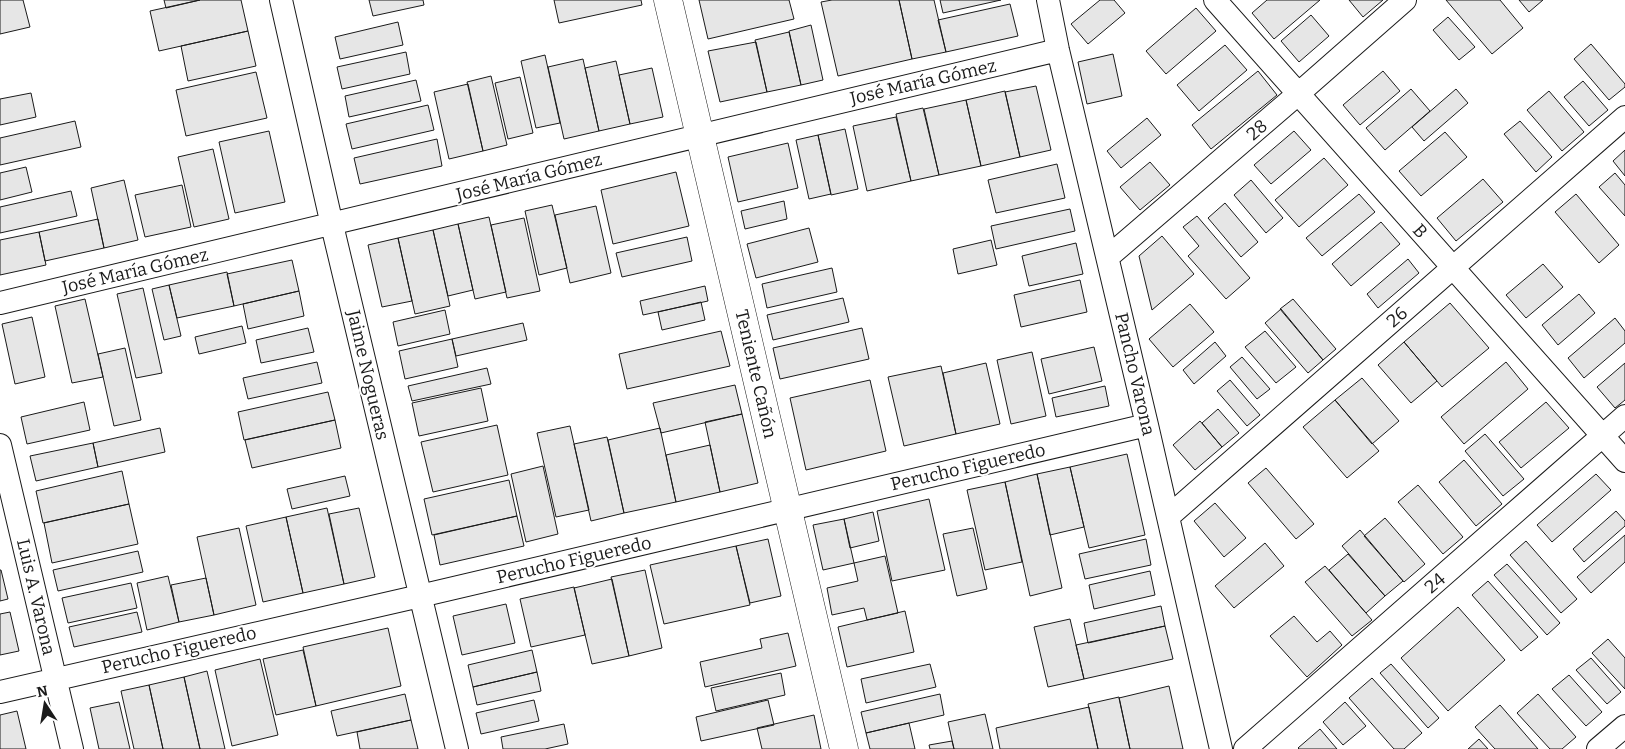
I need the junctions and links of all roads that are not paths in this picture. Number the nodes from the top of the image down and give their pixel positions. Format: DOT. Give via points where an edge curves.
graph roads {
  1 [pos="281,0"];
  2 [pos="668,0"];
  3 [pos="1215,0"];
  4 [pos="1405,0"];
  5 [pos="1055,4"];
  6 [pos="1058,50"];
  7 [pos="1298,94"];
  8 [pos="1625,117"];
  9 [pos="700,135"];
  10 [pos="332,225"];
  11 [pos="1108,258"];
  12 [pos="1453,268"];
  13 [pos="0,303"];
  14 [pos="1625,416"];
  15 [pos="1147,425"];
  16 [pos="1602,436"];
  17 [pos="0,445"];
  18 [pos="1625,461"];
  19 [pos="788,510"];
  20 [pos="1168,517"];
  21 [pos="420,596"];
  22 [pos="55,678"];
  23 [pos="0,692"];
  24 [pos="1625,726"];
  25 [pos="72,749"];
  26 [pos="457,749"];
  27 [pos="844,749"];
  28 [pos="1221,749"];
  29 [pos="1246,749"];
  30 [pos="1598,749"];
  1 -- 10 [label="street, Jaime Nogueras"];
  2 -- 9 [label="street, Teniente Cañón"];
  3 -- 7 [label="street, B"];
  4 -- 7 [label="street, 28"];
  5 -- 6 [label="street, Pancho Varona"];
  6 -- 9 [label="street, José María Gómez"];
  6 -- 11 [label="street, Pancho Varona"];
  7 -- 11 [label="street, 28"];
  7 -- 12 [label="street, B"];
  8 -- 12 [label="street, 26"];
  9 -- 10 [label="street, José María Gómez"];
  9 -- 19 [label="street, Teniente Cañón"];
  10 -- 13 [label="street, José María Gómez"];
  10 -- 21 [label="street, Jaime Nogueras"];
  11 -- 15 [label="street, Pancho Varona"];
  12 -- 16 [label="street, B"];
  12 -- 20 [label="street, 26"];
  14 -- 16 [label="street, 24"];
  15 -- 19 [label="street, Perucho Figueredo"];
  15 -- 20 [label="street, Pancho Varona"];
  16 -- 18 [label="street, B"];
  16 -- 29 [label="street, 24"];
  17 -- 22 [label="street, Luis A. Varona"];
  19 -- 21 [label="street, Perucho Figueredo"];
  19 -- 27 [label="street, Teniente Cañón"];
  20 -- 28 [label="street, Pancho Varona"];
  21 -- 22 [label="street, Perucho Figueredo"];
  21 -- 26 [label="street, Jaime Nogueras"];
  22 -- 23 [label="street, Perucho Figueredo"];
  22 -- 25 [label="street, Luis A. Varona"];
  24 -- 30 [label="street"];
}
